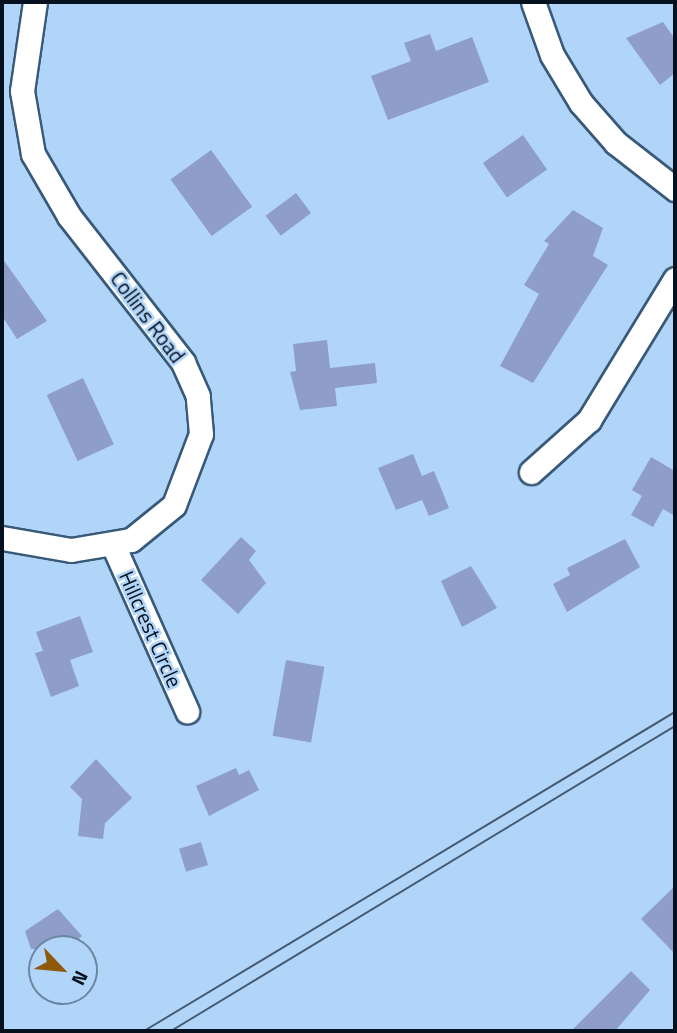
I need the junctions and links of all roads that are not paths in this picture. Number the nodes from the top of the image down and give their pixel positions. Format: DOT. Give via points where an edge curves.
graph roads {
  1 [pos="35,2"];
  2 [pos="533,2"];
  3 [pos="675,189"];
  4 [pos="675,279"];
  5 [pos="531,472"];
  6 [pos="2,538"];
  7 [pos="114,547"];
  8 [pos="187,711"];
  1 -- 7 [label="street, Collins Road" via="22,91 33,154 69,216 183,362 202,414 198,454 174,505 146,531"];
  2 -- 3 [label="street" via="552,55 581,103 636,162"];
  4 -- 5 [label="street" via="589,420"];
  6 -- 7 [label="street, Collins Road" via="71,550"];
  7 -- 8 [label="street, Hillcrest Circle"];
}
